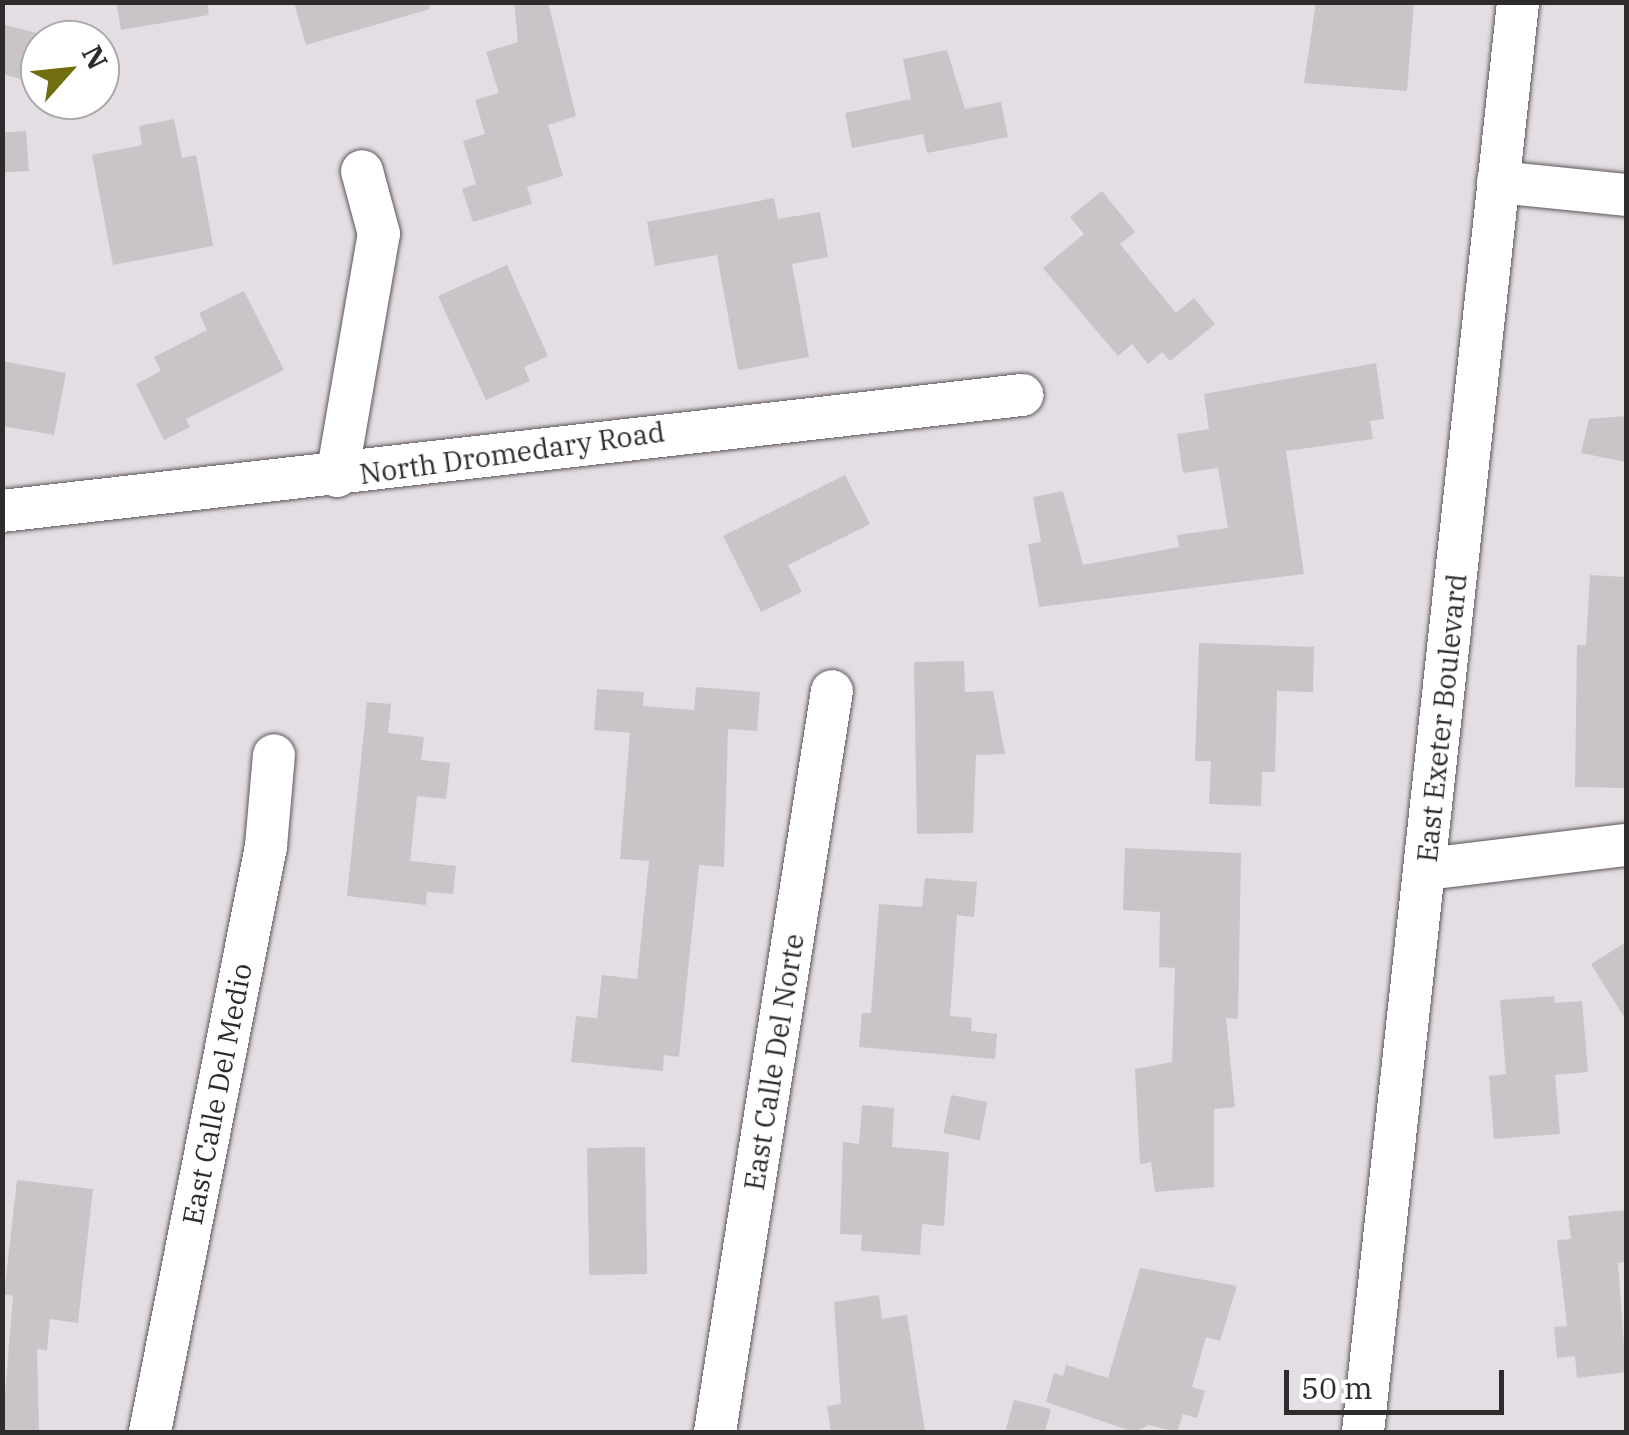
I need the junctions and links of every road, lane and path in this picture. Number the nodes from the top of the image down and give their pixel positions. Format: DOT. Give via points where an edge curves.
graph roads {
  1 [pos="1518,2"];
  2 [pos="362,171"];
  3 [pos="1498,182"];
  4 [pos="1626,195"];
  5 [pos="1022,395"];
  6 [pos="337,476"];
  7 [pos="2,511"];
  8 [pos="832,691"];
  9 [pos="274,755"];
  10 [pos="1626,845"];
  11 [pos="1427,869"];
  12 [pos="150,1432"];
  13 [pos="715,1432"];
  14 [pos="1363,1432"];
  1 -- 3 [label="street, East Exeter Boulevard"];
  2 -- 6 [label="street" via="379,234"];
  3 -- 4 [label="street"];
  3 -- 11 [label="street, East Exeter Boulevard"];
  5 -- 6 [label="street, North Dromedary Road" via="604,438"];
  6 -- 7 [label="street, North Dromedary Road"];
  8 -- 13 [label="street, East Calle Del Norte"];
  9 -- 12 [label="street, East Calle Del Medio" via="266,846"];
  10 -- 11 [label="street"];
  11 -- 14 [label="street, East Exeter Boulevard"];
}
